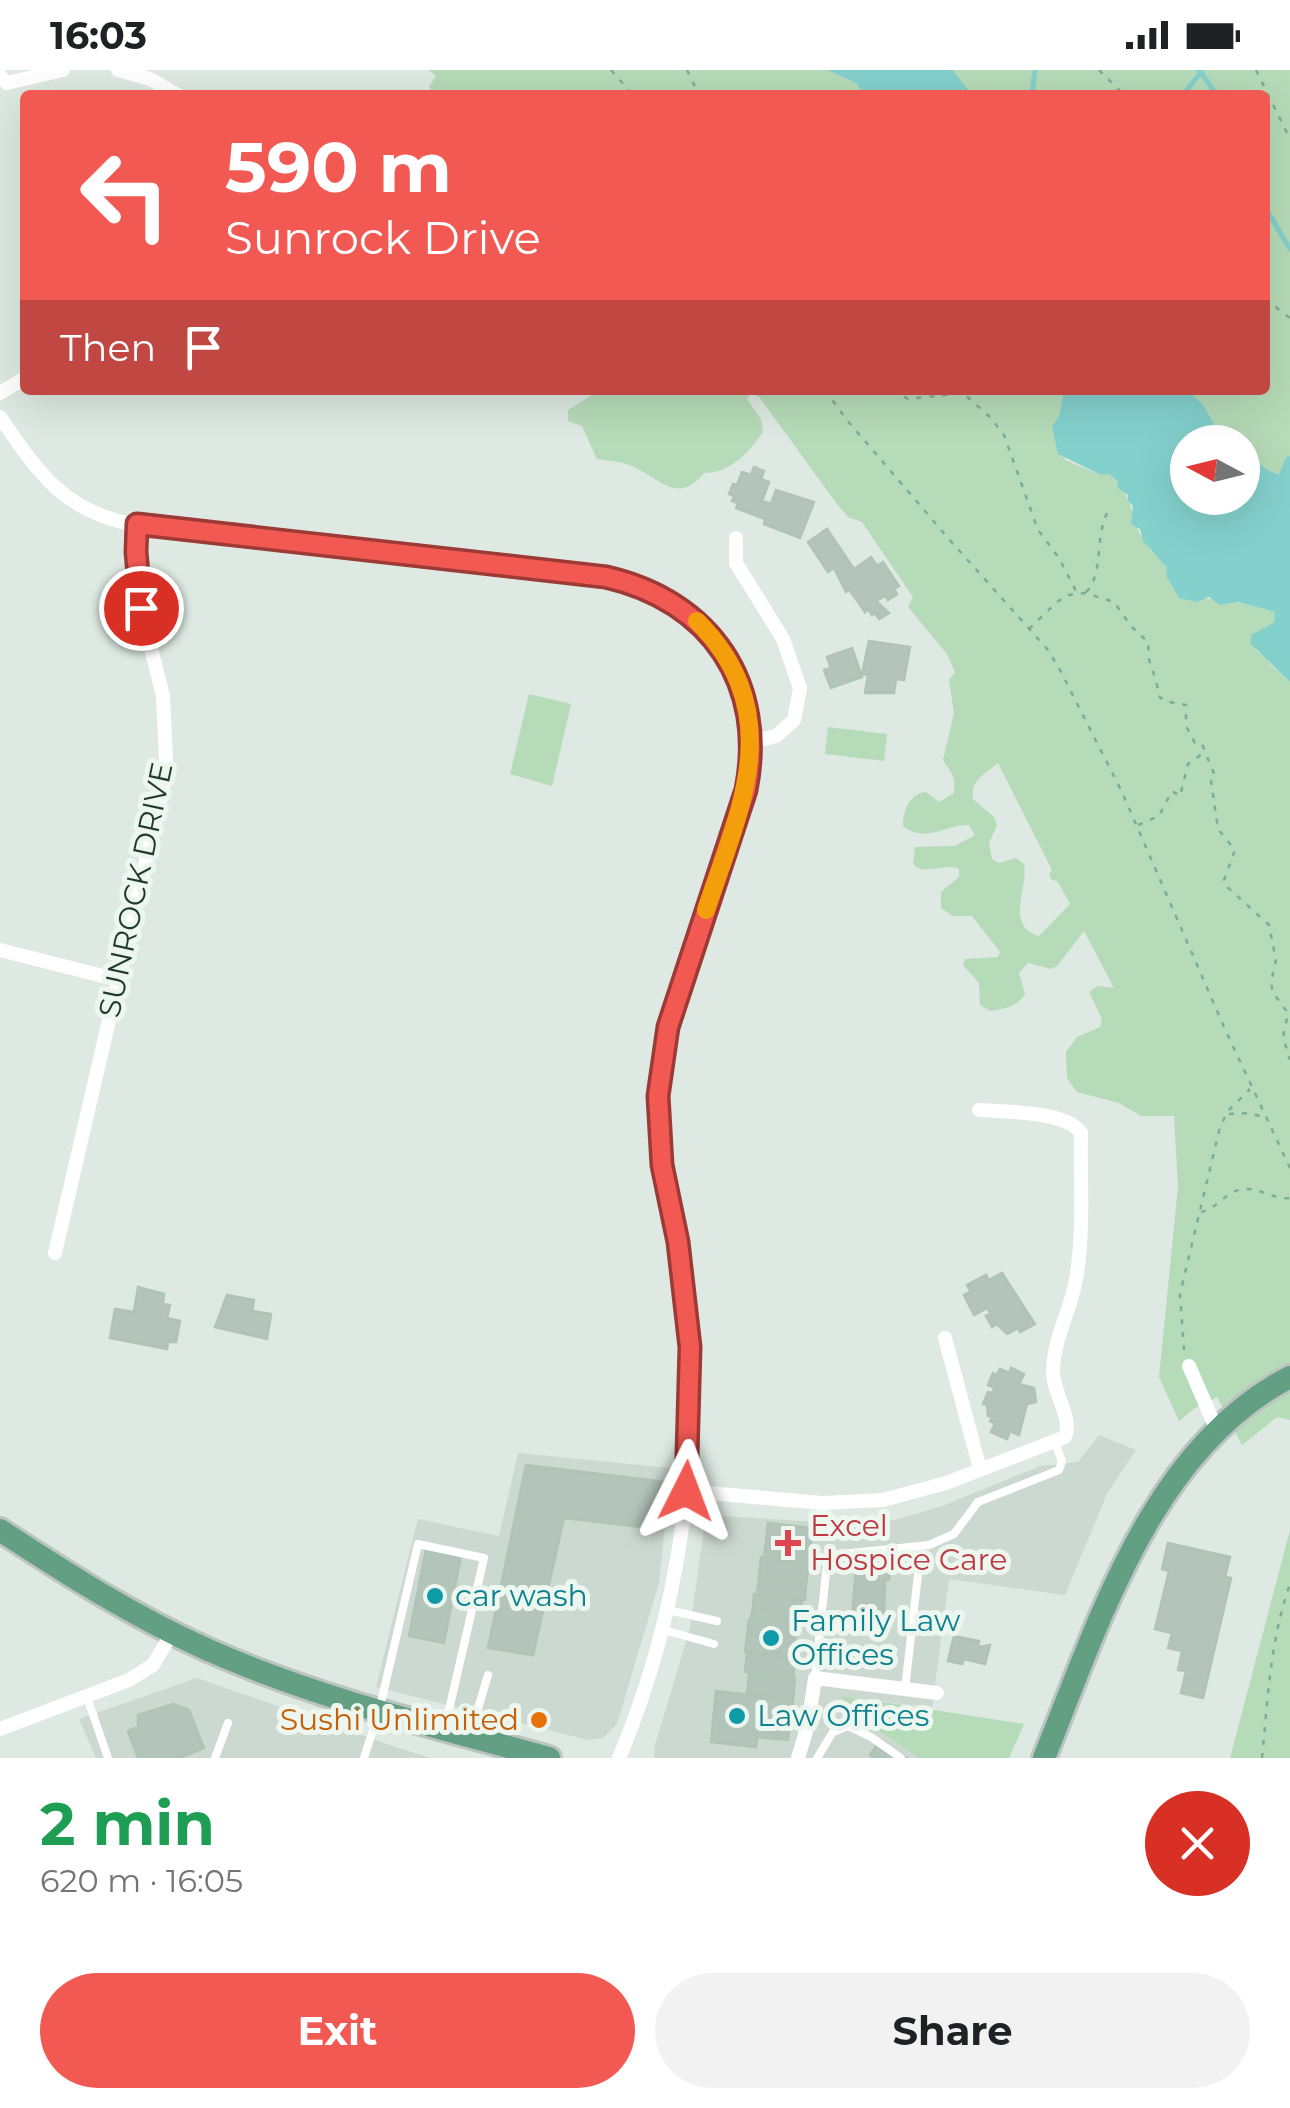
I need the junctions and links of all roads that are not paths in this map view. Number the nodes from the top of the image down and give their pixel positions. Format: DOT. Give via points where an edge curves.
graph roads {
  1 [pos="63,70"];
  2 [pos="118,70"];
  3 [pos="4,80"];
  4 [pos="169,90"];
  5 [pos="0,98"];
  6 [pos="0,417"];
  7 [pos="137,524"];
  8 [pos="736,538"];
  9 [pos="752,742"];
  10 [pos="0,950"];
  11 [pos="118,980"];
  12 [pos="980,1110"];
  13 [pos="56,1253"];
  14 [pos="944,1338"];
  15 [pos="1189,1366"];
  16 [pos="1290,1377"];
  17 [pos="1216,1428"];
  18 [pos="1055,1442"];
  19 [pos="980,1469"];
  20 [pos="686,1491"];
  21 [pos="0,1530"];
  22 [pos="920,1548"];
  23 [pos="668,1610"];
  24 [pos="718,1621"];
  25 [pos="664,1630"];
  26 [pos="172,1633"];
  27 [pos="714,1644"];
  28 [pos="488,1674"];
  29 [pos="814,1678"];
  30 [pos="905,1689"];
  31 [pos="938,1693"];
  32 [pos="87,1697"];
  33 [pos="379,1711"];
  34 [pos="228,1723"];
  35 [pos="444,1728"];
  36 [pos="0,1729"];
  37 [pos="470,1736"];
  38 [pos="108,1758"];
  39 [pos="215,1758"];
  40 [pos="364,1758"];
  41 [pos="549,1758"];
  42 [pos="619,1758"];
  43 [pos="798,1758"];
  44 [pos="817,1758"];
  45 [pos="901,1758"];
  46 [pos="1044,1758"];
  1 -- 3 [label="street"];
  2 -- 4 [label="street"];
  3 -- 5 [label="street"];
  6 -- 7 [label="street" via="64,496"];
  7 -- 9 [label="street" via="629,582 673,602 716,643 744,695"];
  7 -- 11 [label="street, SUNROCK DRIVE" via="137,580 163,696 166,760"];
  8 -- 9 [label="street" via="736,563 783,639 800,688 794,720 776,736"];
  9 -- 20 [label="street" via="746,790 674,1005 660,1078 658,1130 690,1347"];
  10 -- 11 [label="street"];
  11 -- 13 [label="street, SUNROCK DRIVE"];
  12 -- 18 [label="street" via="1061,1118 1081,1133 1078,1274 1053,1373 1068,1431"];
  14 -- 19 [label="street"];
  15 -- 17 [label="street"];
  16 -- 17 [label="main road"];
  17 -- 46 [label="main road" via="1177,1475 1138,1540"];
  18 -- 19 [label="street"];
  18 -- 22 [label="lane" via="1059,1470 978,1502 954,1534"];
  19 -- 20 [label="street" via="906,1496 861,1503"];
  20 -- 23 [label="street"];
  21 -- 26 [label="main road"];
  22 -- 29 [label="lane" via="830,1556"];
  22 -- 30 [label="lane"];
  23 -- 24 [label="lane"];
  23 -- 25 [label="street"];
  25 -- 27 [label="lane"];
  25 -- 42 [label="street"];
  26 -- 32 [label="street" via="153,1666"];
  26 -- 33 [label="main road"];
  28 -- 37 [label="lane"];
  29 -- 30 [label="street"];
  29 -- 43 [label="street"];
  30 -- 31 [label="street"];
  32 -- 36 [label="street"];
  32 -- 38 [label="lane"];
  33 -- 35 [label="main road"];
  33 -- 35 [label="lane" via="418,1544 484,1558"];
  33 -- 40 [label="lane"];
  34 -- 39 [label="lane"];
  35 -- 37 [label="main road"];
  37 -- 41 [label="main road"];
  44 -- 45 [label="lane" via="834,1732 848,1726"];
}
